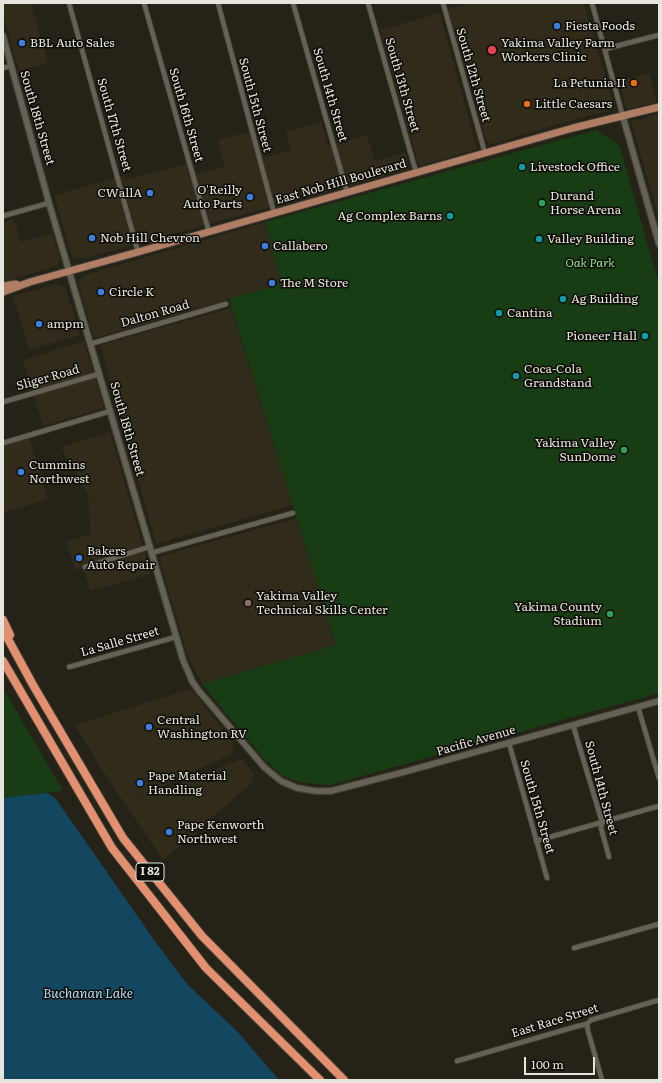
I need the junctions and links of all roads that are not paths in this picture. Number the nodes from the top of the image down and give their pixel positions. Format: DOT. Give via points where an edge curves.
graph roads {
  1 [pos="69,3"];
  2 [pos="144,3"];
  3 [pos="218,3"];
  4 [pos="293,3"];
  5 [pos="368,3"];
  6 [pos="443,3"];
  7 [pos="592,3"];
  8 [pos="659,35"];
  9 [pos="3,36"];
  10 [pos="605,49"];
  11 [pos="11,66"];
  12 [pos="3,68"];
  13 [pos="659,107"];
  14 [pos="623,117"];
  15 [pos="485,153"];
  16 [pos="416,172"];
  17 [pos="347,192"];
  18 [pos="49,203"];
  19 [pos="274,213"];
  20 [pos="3,216"];
  21 [pos="208,232"];
  22 [pos="659,244"];
  23 [pos="138,252"];
  24 [pos="70,270"];
  25 [pos="30,282"];
  26 [pos="3,286"];
  27 [pos="3,292"];
  28 [pos="226,304"];
  29 [pos="90,344"];
  30 [pos="99,374"];
  31 [pos="3,402"];
  32 [pos="111,411"];
  33 [pos="3,443"];
  34 [pos="293,513"];
  35 [pos="150,550"];
  36 [pos="84,567"];
  37 [pos="3,620"];
  38 [pos="3,630"];
  39 [pos="176,637"];
  40 [pos="3,661"];
  41 [pos="69,667"];
  42 [pos="3,669"];
  43 [pos="33,685"];
  44 [pos="659,701"];
  45 [pos="27,703"];
  46 [pos="638,707"];
  47 [pos="573,725"];
  48 [pos="508,743"];
  49 [pos="659,778"];
  50 [pos="297,788"];
  51 [pos="659,806"];
  52 [pos="602,822"];
  53 [pos="536,841"];
  54 [pos="609,857"];
  55 [pos="547,878"];
  56 [pos="659,924"];
  57 [pos="574,948"];
  58 [pos="659,1000"];
  59 [pos="587,1024"];
  60 [pos="457,1061"];
  61 [pos="320,1080"];
  62 [pos="344,1080"];
  63 [pos="602,1080"];
  1 -- 23 [label="street, South 17th Street"];
  2 -- 21 [label="street, South 16th Street"];
  3 -- 19 [label="street, South 15th Street"];
  4 -- 17 [label="street, South 14th Street"];
  5 -- 16 [label="street, South 13th Street"];
  6 -- 15 [label="street, South 12th Street"];
  7 -- 10 [label="street"];
  8 -- 10 [label="street"];
  9 -- 11 [label="street, South 18th Street"];
  10 -- 14 [label="street"];
  11 -- 12 [label="street"];
  11 -- 18 [label="street, South 18th Street"];
  13 -- 14 [label="main road, East Nob Hill Boulevard"];
  14 -- 15 [label="main road, East Nob Hill Boulevard"];
  14 -- 22 [label="street"];
  15 -- 16 [label="main road, East Nob Hill Boulevard"];
  16 -- 17 [label="main road, East Nob Hill Boulevard"];
  17 -- 19 [label="main road, East Nob Hill Boulevard"];
  18 -- 20 [label="street"];
  18 -- 24 [label="street, South 18th Street"];
  19 -- 21 [label="main road, East Nob Hill Boulevard"];
  21 -- 23 [label="main road, East Nob Hill Boulevard"];
  23 -- 24 [label="main road, East Nob Hill Boulevard"];
  24 -- 25 [label="main road, East Nob Hill Boulevard"];
  24 -- 29 [label="street, South 18th Street"];
  25 -- 26 [label="main road, East Nob Hill Boulevard"];
  25 -- 27 [label="main road, East Nob Hill Boulevard"];
  28 -- 29 [label="street, Dalton Road"];
  29 -- 30 [label="street, South 18th Street"];
  30 -- 31 [label="street, Sliger Road"];
  30 -- 32 [label="street, South 18th Street"];
  32 -- 33 [label="street"];
  32 -- 35 [label="street, South 18th Street"];
  34 -- 35 [label="street"];
  35 -- 36 [label="street"];
  35 -- 39 [label="street, South 18th Street"];
  37 -- 43 [label="highway"];
  38 -- 43 [label="highway, I 82"];
  39 -- 41 [label="street, La Salle Street"];
  39 -- 50 [label="street, South 18th Street" via="185,666 199,691 264,767 281,781"];
  40 -- 45 [label="highway, I 82"];
  42 -- 45 [label="highway"];
  43 -- 62 [label="highway, I 82" via="123,838 202,936"];
  44 -- 46 [label="street, Pacific Avenue"];
  45 -- 61 [label="highway, I 82" via="112,848 206,968"];
  46 -- 47 [label="street, Pacific Avenue"];
  46 -- 49 [label="street"];
  47 -- 48 [label="street, Pacific Avenue"];
  47 -- 52 [label="street, South 14th Street"];
  48 -- 50 [label="street, Pacific Avenue" via="338,789 316,791"];
  48 -- 53 [label="street, South 15th Street"];
  51 -- 52 [label="street"];
  52 -- 53 [label="street"];
  52 -- 54 [label="street, South 14th Street"];
  53 -- 55 [label="street, South 15th Street"];
  56 -- 57 [label="street"];
  58 -- 59 [label="street, East Race Street" via="591,1020"];
  59 -- 60 [label="street, East Race Street"];
  59 -- 63 [label="street"];
}
